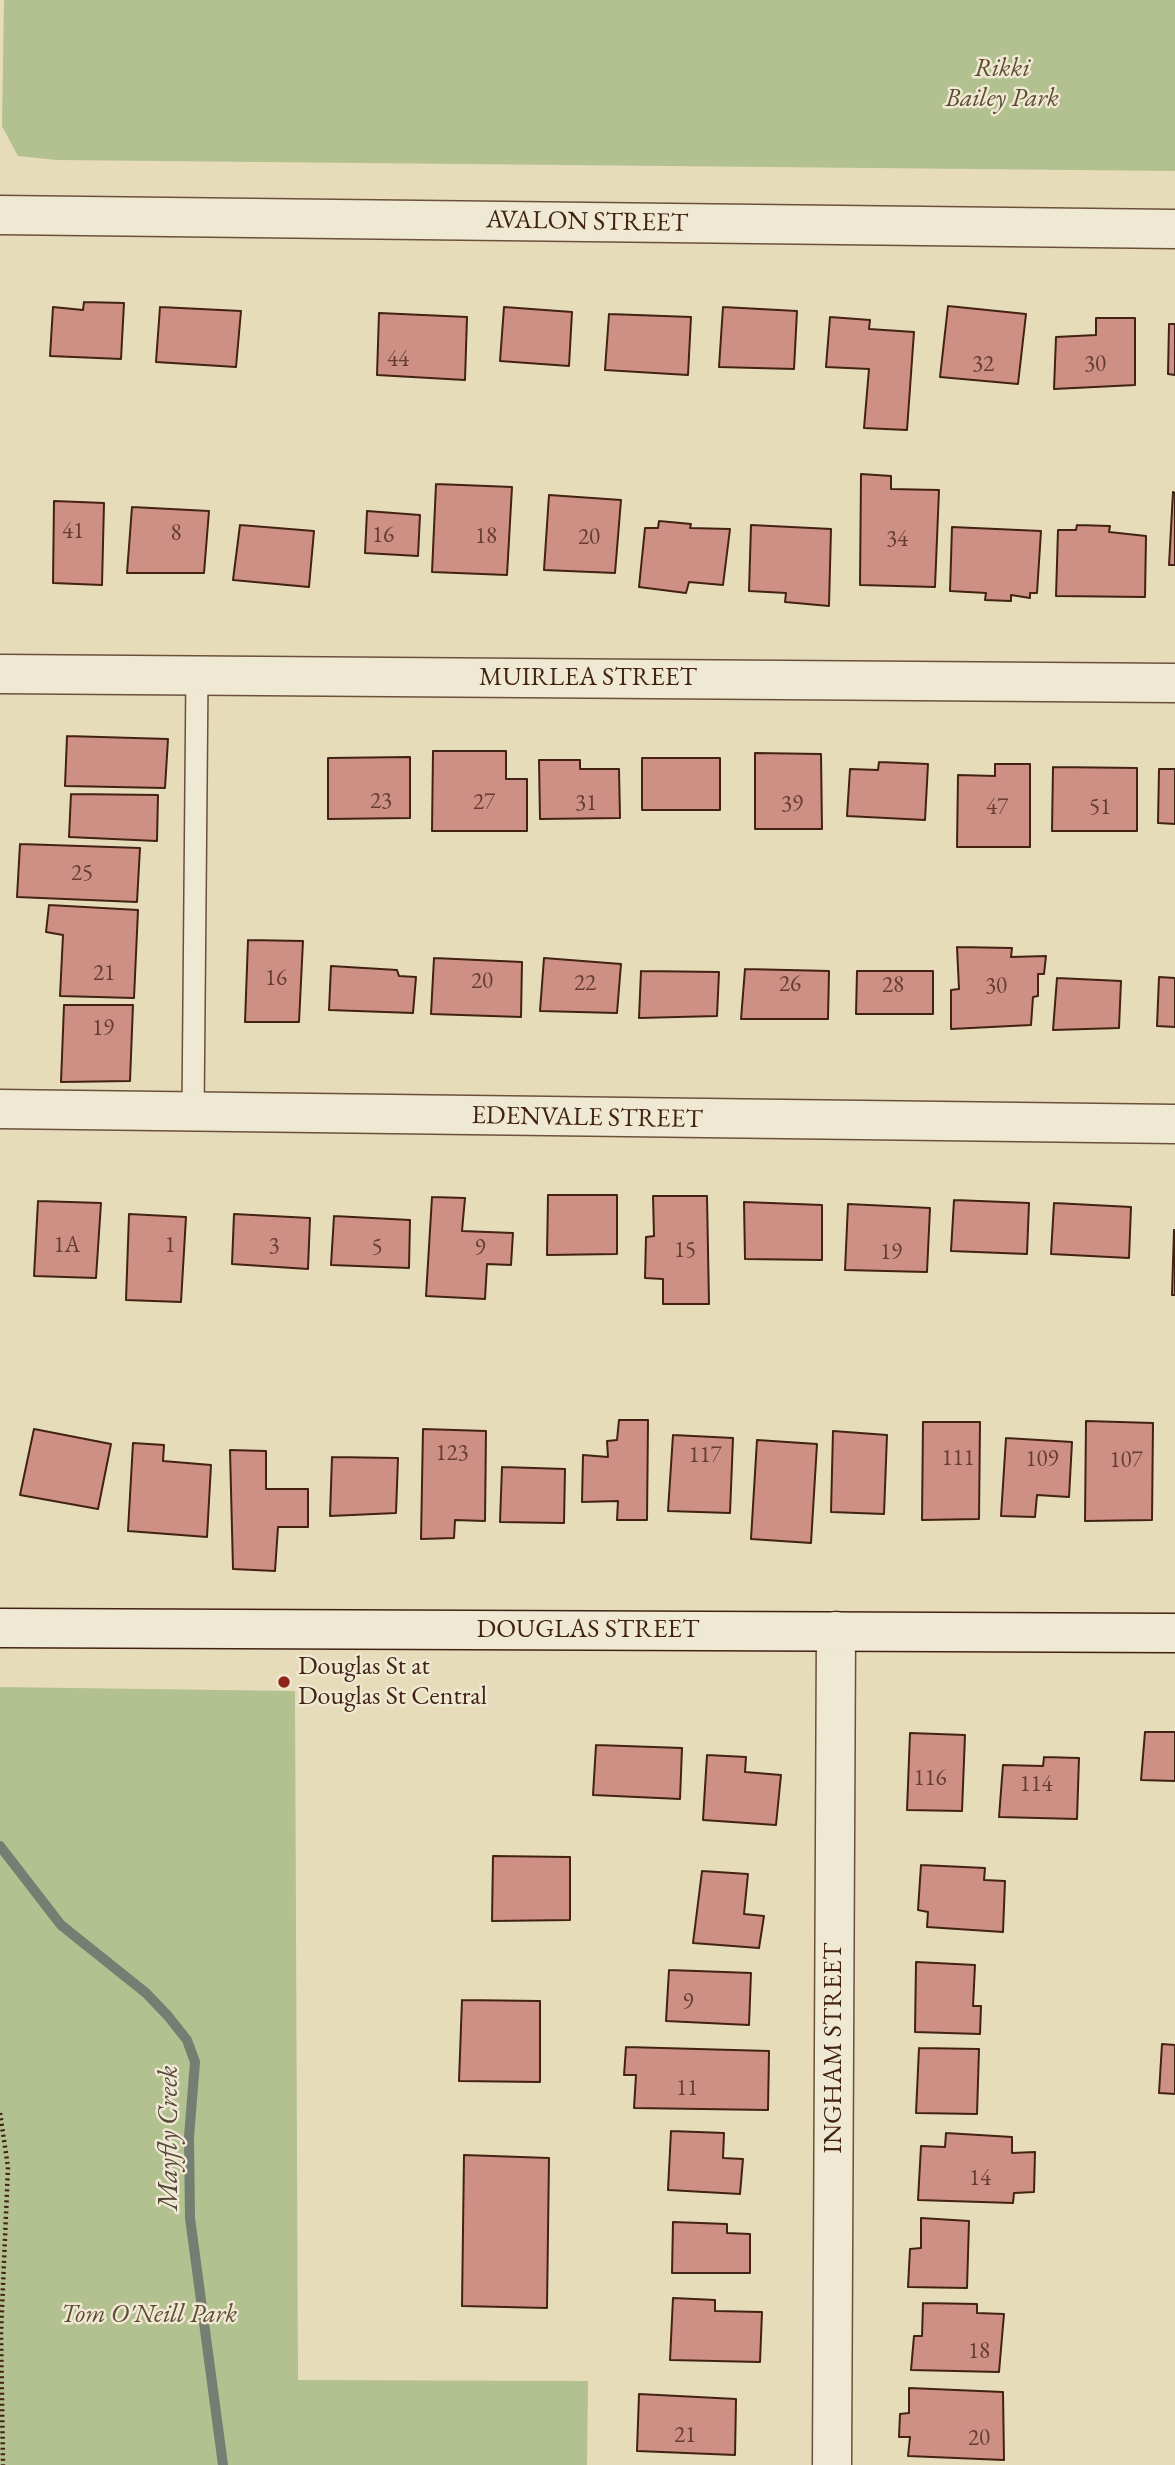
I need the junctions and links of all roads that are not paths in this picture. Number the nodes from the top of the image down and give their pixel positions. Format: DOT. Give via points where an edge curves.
graph roads {
  1 [pos="0,215"];
  2 [pos="1175,229"];
  3 [pos="0,674"];
  4 [pos="197,675"];
  5 [pos="1175,683"];
  6 [pos="0,1110"];
  7 [pos="193,1114"];
  8 [pos="1175,1124"];
  9 [pos="0,1628"];
  10 [pos="836,1631"];
  11 [pos="1175,1633"];
  12 [pos="832,2465"];
  1 -- 2 [label="street, AVALON STREET"];
  3 -- 4 [label="street, MUIRLEA STREET"];
  4 -- 5 [label="street, MUIRLEA STREET"];
  4 -- 7 [label="lane"];
  6 -- 7 [label="street, EDENVALE STREET"];
  7 -- 8 [label="street, EDENVALE STREET"];
  9 -- 10 [label="street, DOUGLAS STREET"];
  10 -- 11 [label="street, DOUGLAS STREET"];
  10 -- 12 [label="street, INGHAM STREET"];
}
